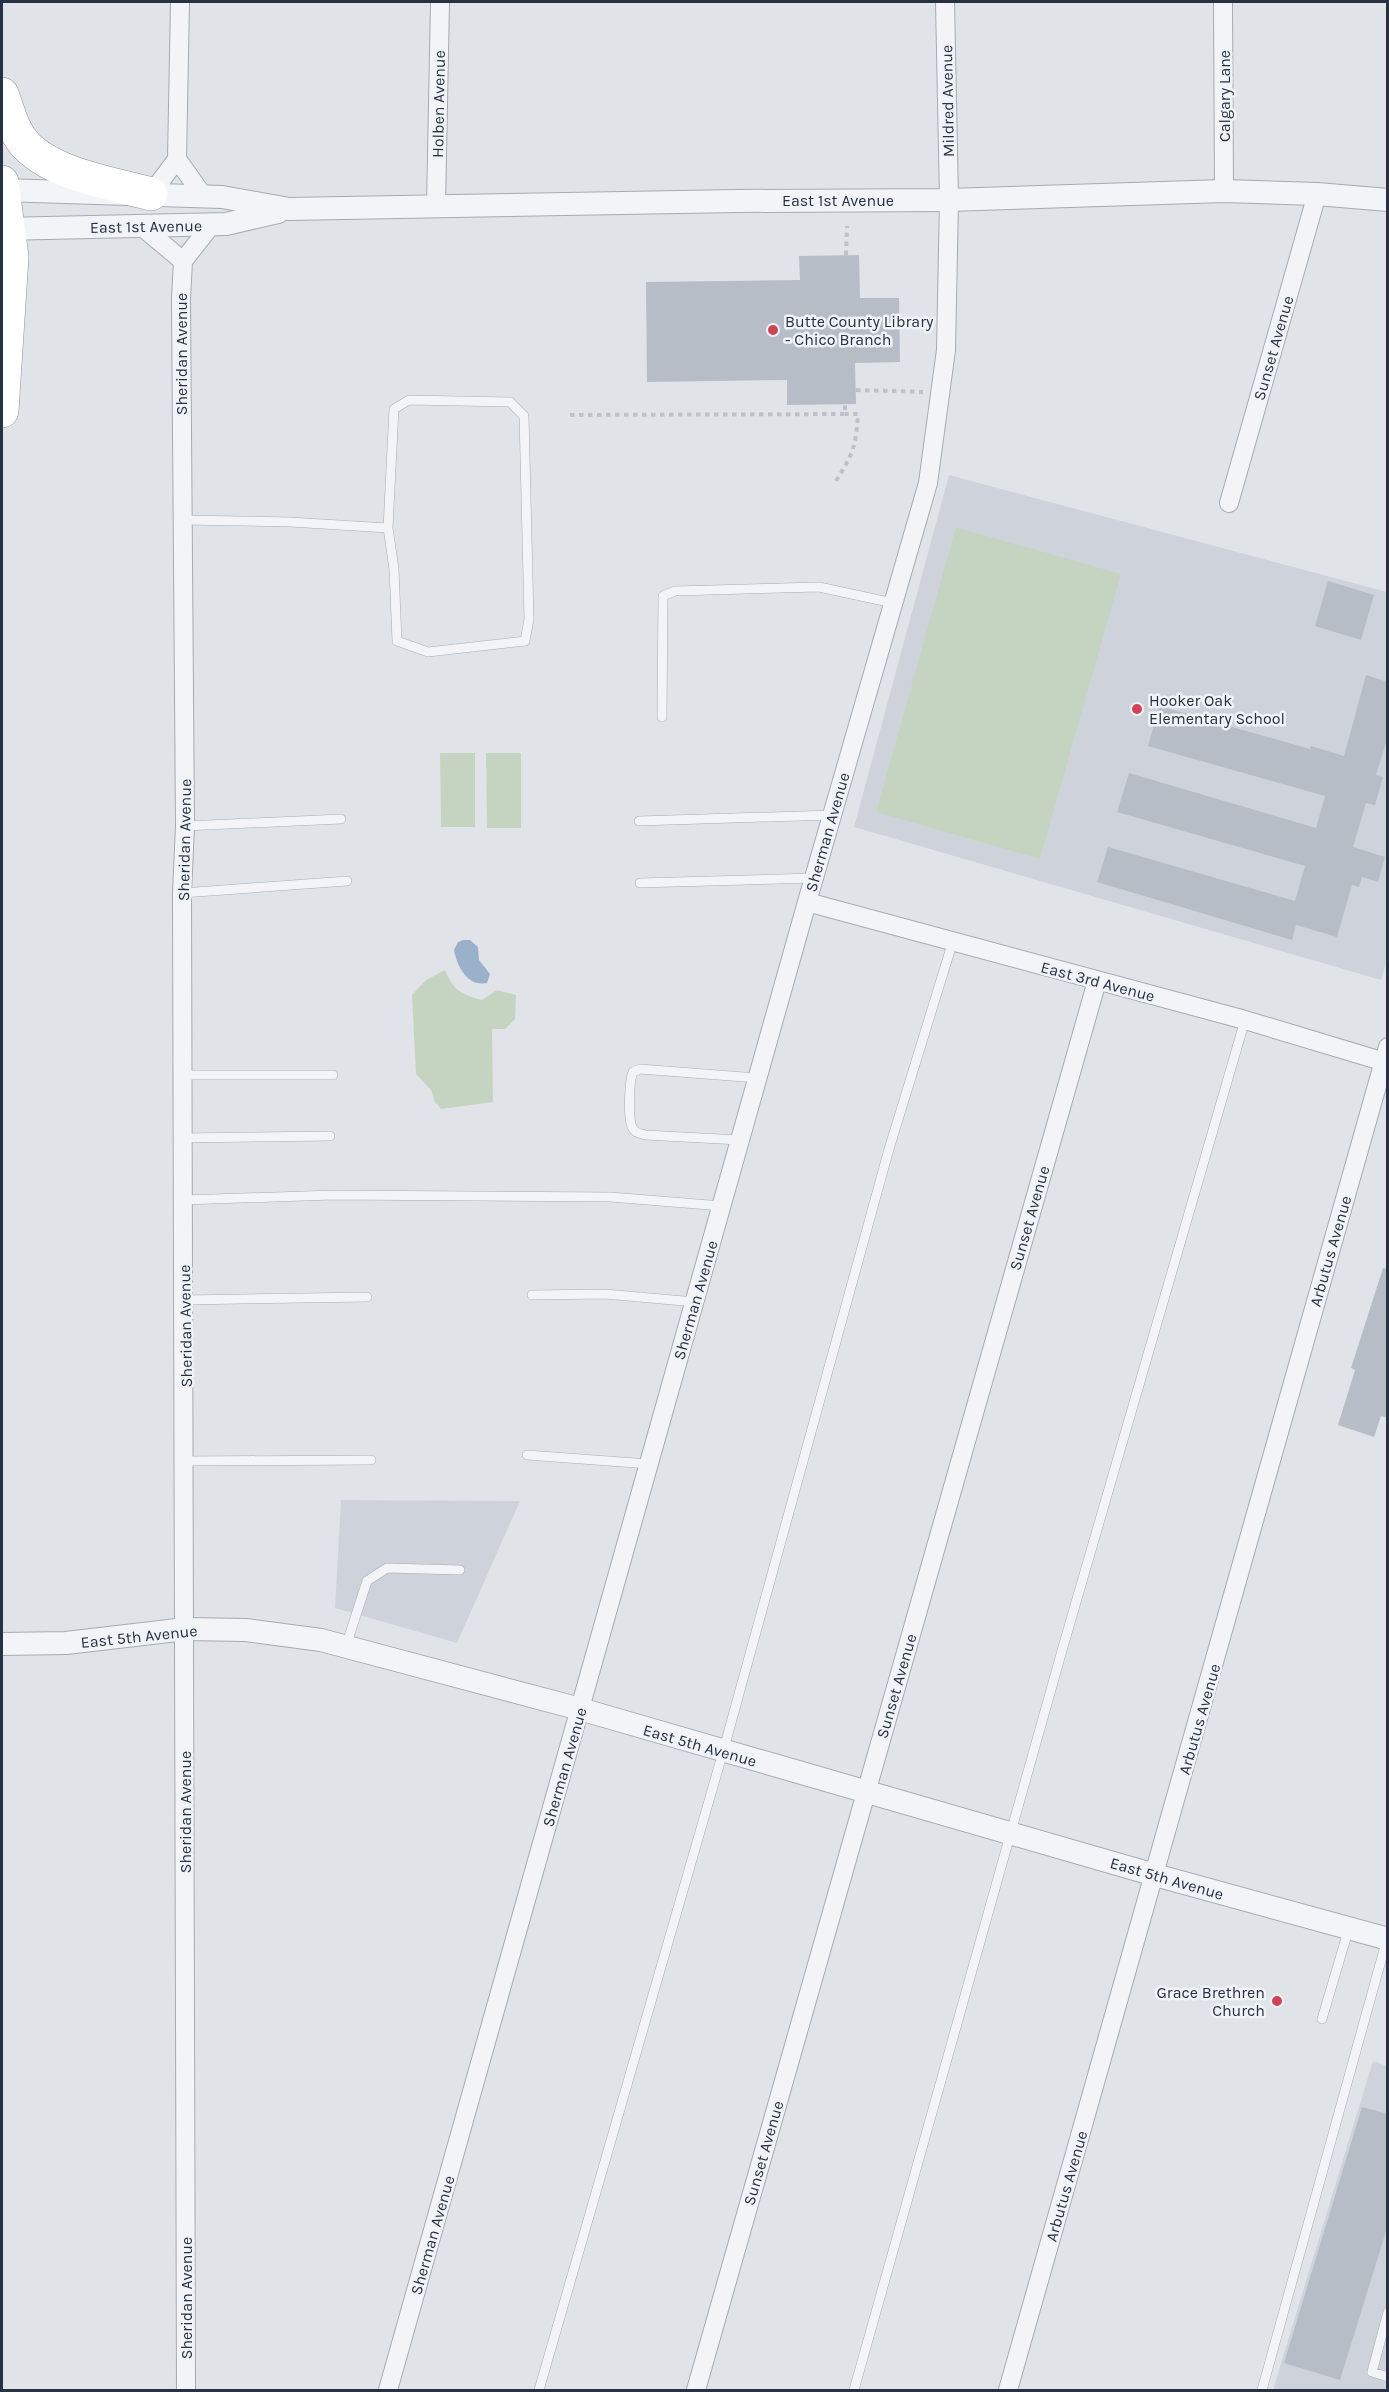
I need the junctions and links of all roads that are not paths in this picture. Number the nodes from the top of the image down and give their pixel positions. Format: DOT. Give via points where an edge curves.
graph roads {
  1 [pos="180,2"];
  2 [pos="440,2"];
  3 [pos="945,2"];
  4 [pos="1223,2"];
  5 [pos="2,94"];
  6 [pos="177,159"];
  7 [pos="2,187"];
  8 [pos="1224,190"];
  9 [pos="151,194"];
  10 [pos="1317,194"];
  11 [pos="204,197"];
  12 [pos="949,200"];
  13 [pos="1388,200"];
  14 [pos="436,206"];
  15 [pos="289,209"];
  16 [pos="212,224"];
  17 [pos="141,226"];
  18 [pos="4,229"];
  19 [pos="183,261"];
  20 [pos="2,411"];
  21 [pos="1229,503"];
  22 [pos="182,520"];
  23 [pos="388,528"];
  24 [pos="893,603"];
  25 [pos="662,717"];
  26 [pos="832,815"];
  27 [pos="341,819"];
  28 [pos="639,821"];
  29 [pos="185,826"];
  30 [pos="814,878"];
  31 [pos="347,881"];
  32 [pos="640,883"];
  33 [pos="182,893"];
  34 [pos="807,902"];
  35 [pos="953,941"];
  36 [pos="1097,981"];
  37 [pos="1245,1020"];
  38 [pos="1386,1057"];
  39 [pos="333,1074"];
  40 [pos="183,1075"];
  41 [pos="758,1078"];
  42 [pos="330,1136"];
  43 [pos="183,1138"];
  44 [pos="740,1140"];
  45 [pos="183,1200"];
  46 [pos="722,1206"];
  47 [pos="532,1295"];
  48 [pos="367,1297"];
  49 [pos="185,1300"];
  50 [pos="695,1302"];
  51 [pos="527,1455"];
  52 [pos="371,1460"];
  53 [pos="186,1461"];
  54 [pos="649,1464"];
  55 [pos="460,1570"];
  56 [pos="186,1629"];
  57 [pos="2,1644"];
  58 [pos="346,1646"];
  59 [pos="580,1709"];
  60 [pos="723,1752"];
  61 [pos="865,1792"];
  62 [pos="1012,1833"];
  63 [pos="1155,1875"];
  64 [pos="1349,1928"];
  65 [pos="1387,1938"];
  66 [pos="1322,2019"];
  67 [pos="1388,2312"];
  68 [pos="1388,2377"];
  69 [pos="186,2391"];
  70 [pos="388,2391"];
  71 [pos="539,2391"];
  72 [pos="696,2391"];
  73 [pos="854,2391"];
  74 [pos="1008,2391"];
  75 [pos="1262,2391"];
  1 -- 6 [label="street"];
  2 -- 14 [label="street, Holben Avenue"];
  3 -- 12 [label="street, Mildred Avenue"];
  4 -- 8 [label="street, Calgary Lane"];
  5 -- 9 [label="highway" via="18,136 37,156 58,167"];
  6 -- 9 [label="street"];
  6 -- 11 [label="street"];
  7 -- 9 [label="street, East 1st Avenue"];
  7 -- 18 [label="highway"];
  8 -- 10 [label="street, East 1st Avenue"];
  8 -- 12 [label="street, East 1st Avenue"];
  9 -- 11 [label="street, East 1st Avenue"];
  10 -- 13 [label="street, East 1st Avenue"];
  10 -- 21 [label="street, Sunset Avenue"];
  11 -- 15 [label="street, East 1st Avenue"];
  12 -- 14 [label="street, East 1st Avenue"];
  12 -- 24 [label="street, Sherman Avenue" via="946,350 928,483"];
  14 -- 15 [label="street, East 1st Avenue"];
  15 -- 16 [label="street, East 1st Avenue"];
  16 -- 17 [label="street, East 1st Avenue"];
  16 -- 19 [label="street"];
  17 -- 18 [label="street, East 1st Avenue"];
  17 -- 19 [label="street"];
  18 -- 20 [label="highway" via="12,257"];
  19 -- 22 [label="street, Sheridan Avenue"];
  22 -- 23 [label="lane"];
  22 -- 29 [label="street, Sheridan Avenue"];
  23 -- 23 [label="lane" via="397,641 428,652 525,641 529,619 524,416 510,402 409,400 394,409"];
  24 -- 25 [label="lane" via="819,587 675,591 663,596"];
  24 -- 26 [label="street, Sherman Avenue"];
  26 -- 28 [label="lane"];
  26 -- 30 [label="street, Sherman Avenue"];
  27 -- 29 [label="lane"];
  29 -- 33 [label="street, Sheridan Avenue"];
  30 -- 32 [label="lane"];
  30 -- 34 [label="street, Sherman Avenue"];
  31 -- 33 [label="lane"];
  33 -- 40 [label="street, Sheridan Avenue"];
  34 -- 35 [label="street, East 3rd Avenue"];
  34 -- 41 [label="street, Sherman Avenue"];
  35 -- 36 [label="street, East 3rd Avenue"];
  35 -- 60 [label="lane" via="889,1149"];
  36 -- 37 [label="street, East 3rd Avenue"];
  36 -- 61 [label="street, Sunset Avenue"];
  37 -- 38 [label="street, East 3rd Avenue"];
  37 -- 62 [label="lane"];
  38 -- 63 [label="street, Arbutus Avenue"];
  39 -- 40 [label="lane"];
  40 -- 43 [label="street, Sheridan Avenue"];
  41 -- 44 [label="street, Sherman Avenue"];
  41 -- 44 [label="lane" via="640,1069 630,1078 631,1123 636,1132"];
  42 -- 43 [label="lane"];
  43 -- 45 [label="street, Sheridan Avenue"];
  44 -- 46 [label="street, Sherman Avenue"];
  45 -- 46 [label="lane" via="610,1197"];
  45 -- 49 [label="street, Sheridan Avenue"];
  46 -- 50 [label="street, Sherman Avenue"];
  47 -- 50 [label="lane" via="604,1294"];
  48 -- 49 [label="lane"];
  49 -- 53 [label="street, Sheridan Avenue"];
  50 -- 54 [label="street, Sherman Avenue"];
  51 -- 54 [label="lane"];
  52 -- 53 [label="lane"];
  53 -- 56 [label="street, Sheridan Avenue"];
  54 -- 59 [label="street, Sherman Avenue"];
  55 -- 58 [label="lane" via="387,1568 367,1581"];
  56 -- 57 [label="street, East 5th Avenue" via="66,1643"];
  56 -- 58 [label="street, East 5th Avenue" via="296,1635"];
  56 -- 69 [label="street, Sheridan Avenue"];
  58 -- 59 [label="street, East 5th Avenue"];
  59 -- 60 [label="street, East 5th Avenue"];
  59 -- 70 [label="street, Sherman Avenue"];
  60 -- 61 [label="street, East 5th Avenue"];
  60 -- 71 [label="lane"];
  61 -- 62 [label="street, East 5th Avenue"];
  61 -- 72 [label="street, Sunset Avenue"];
  62 -- 63 [label="street, East 5th Avenue"];
  62 -- 73 [label="lane"];
  63 -- 64 [label="street, East 5th Avenue"];
  63 -- 74 [label="street, Arbutus Avenue"];
  64 -- 65 [label="street, East 5th Avenue"];
  64 -- 66 [label="lane"];
  65 -- 75 [label="lane"];
  67 -- 68 [label="lane" via="1372,2373"];
}
